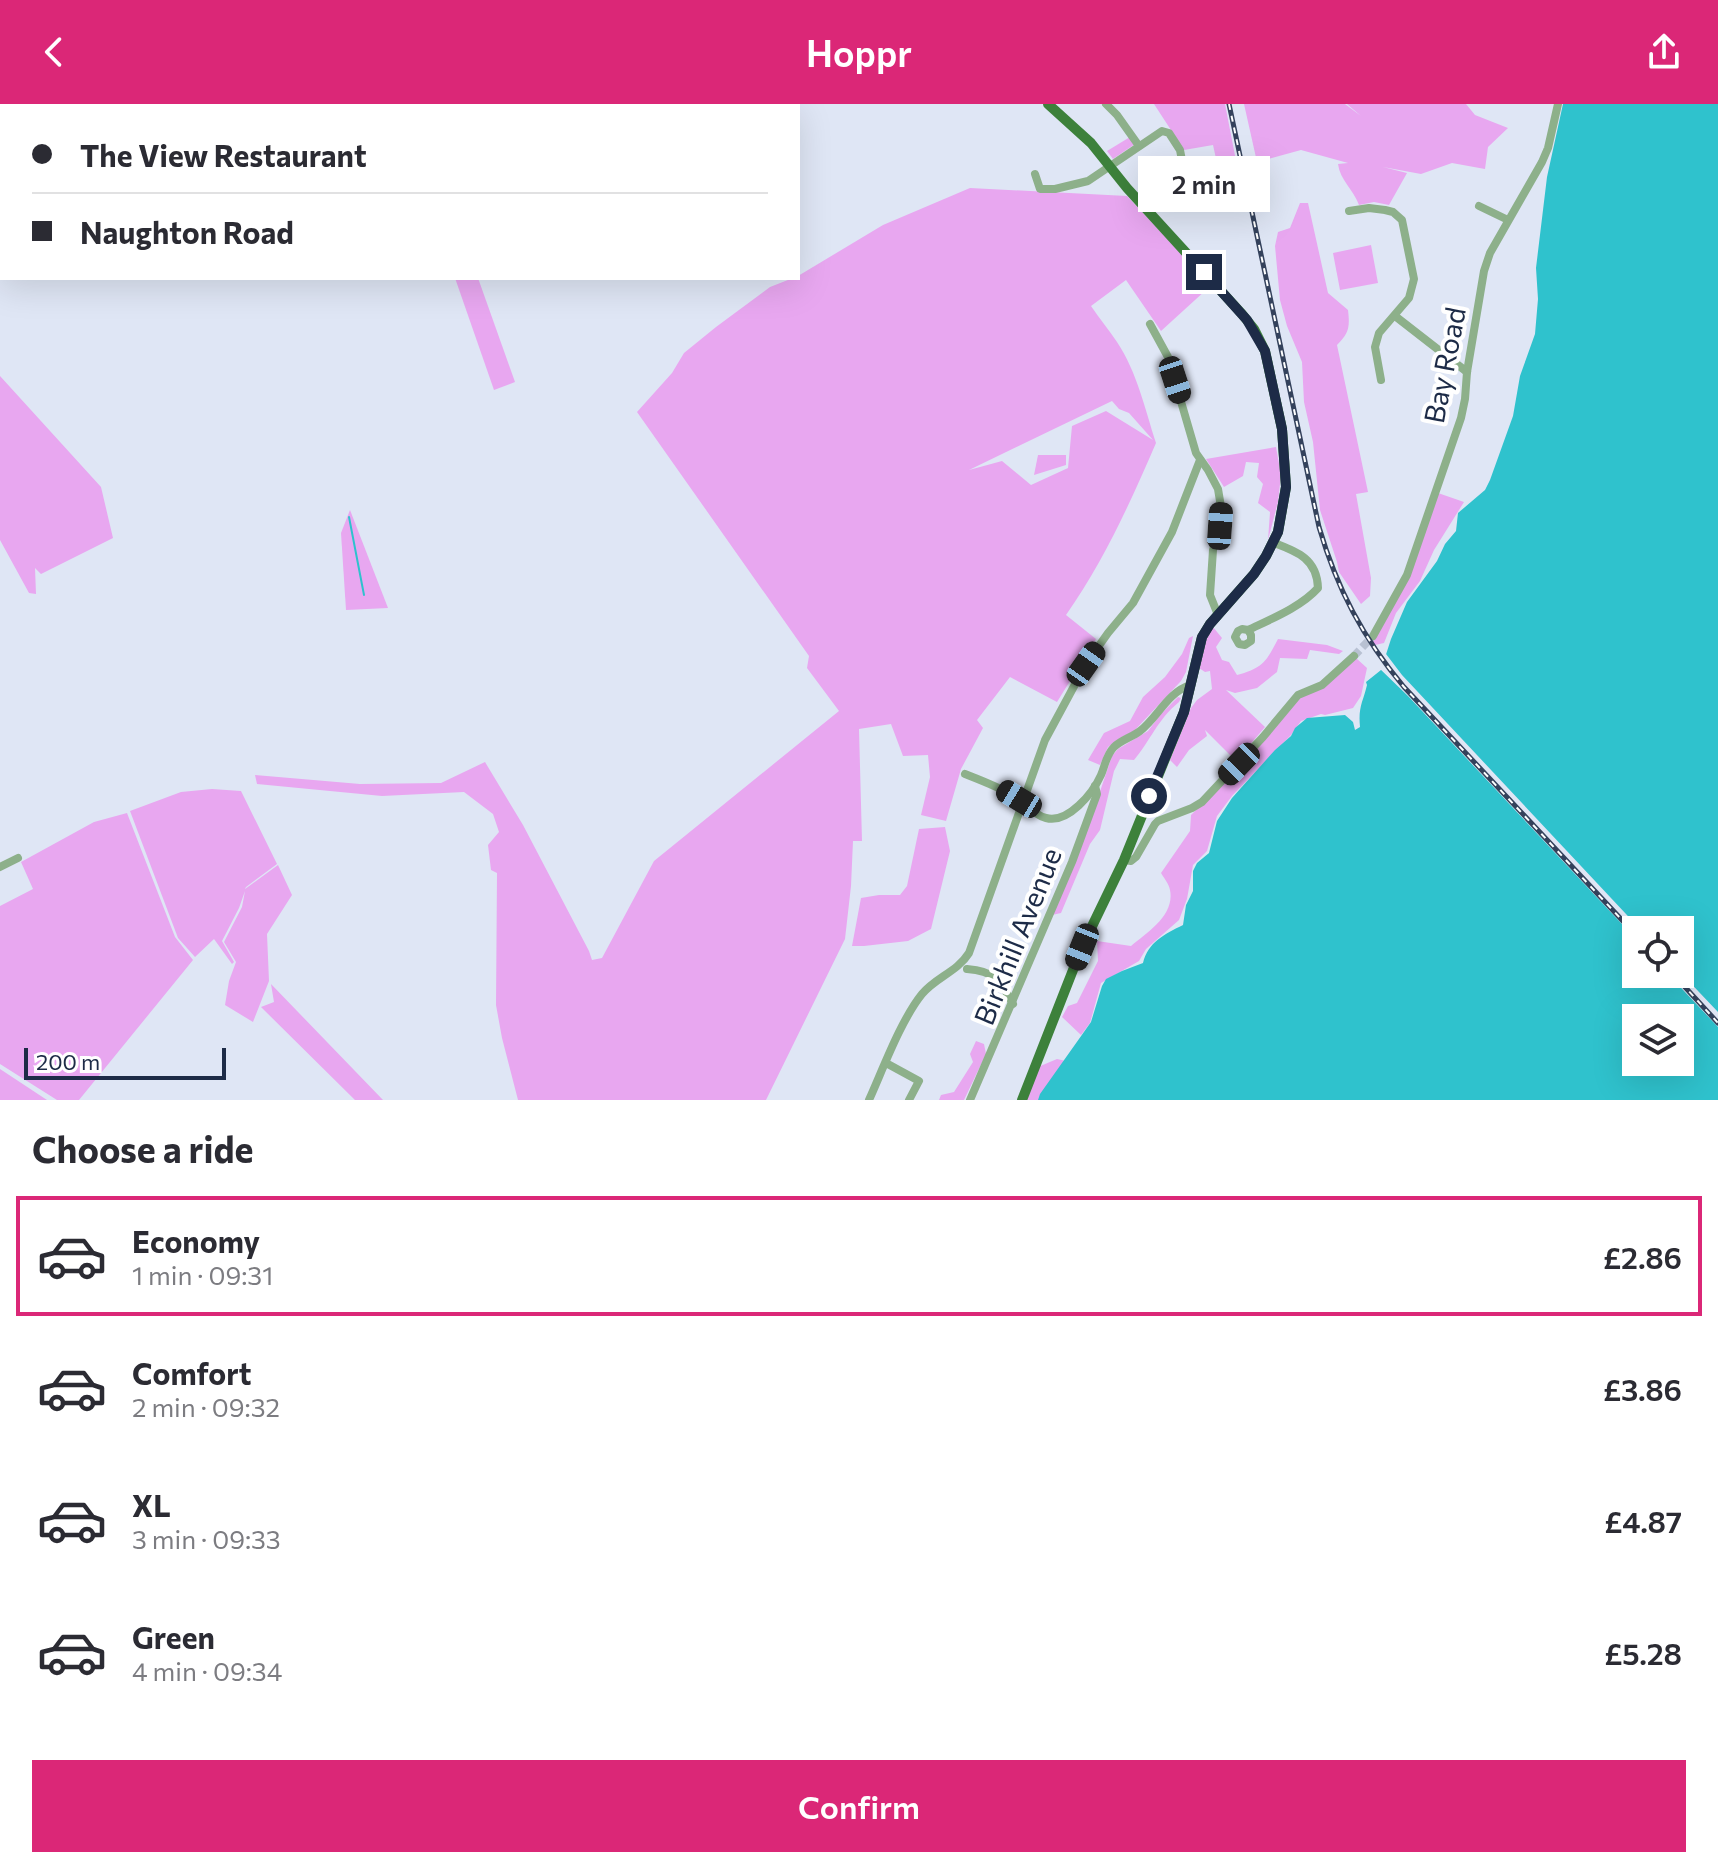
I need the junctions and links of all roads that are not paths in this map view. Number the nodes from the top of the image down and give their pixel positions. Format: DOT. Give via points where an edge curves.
graph roads {
  1 [pos="1048,104"];
  2 [pos="1106,104"];
  3 [pos="1558,104"];
  4 [pos="1139,146"];
  5 [pos="1107,163"];
  6 [pos="1035,174"];
  7 [pos="1215,185"];
  8 [pos="1479,206"];
  9 [pos="1349,211"];
  10 [pos="1508,220"];
  11 [pos="1395,316"];
  12 [pos="1150,324"];
  13 [pos="1467,372"];
  14 [pos="1381,380"];
  15 [pos="1200,460"];
  16 [pos="1274,543"];
  17 [pos="1218,615"];
  18 [pos="1248,630"];
  19 [pos="1373,636"];
  20 [pos="1354,656"];
  21 [pos="1189,690"];
  22 [pos="965,774"];
  23 [pos="1095,786"];
  24 [pos="1023,802"];
  25 [pos="18,858"];
  26 [pos="1124,860"];
  27 [pos="0,867"];
  28 [pos="967,969"];
  29 [pos="1013,1004"];
  30 [pos="886,1063"];
  31 [pos="869,1100"];
  32 [pos="909,1100"];
  33 [pos="970,1100"];
  34 [pos="1022,1100"];
  1 -- 5 [label="main road"];
  2 -- 4 [label="street"];
  3 -- 10 [label="street, Bay Road" via="1542,162"];
  4 -- 5 [label="street"];
  4 -- 7 [label="street" via="1162,131 1169,133 1180,150 1184,193"];
  5 -- 6 [label="street" via="1088,181 1055,189 1040,189"];
  5 -- 16 [label="main road" via="1242,314 1265,351 1286,471"];
  8 -- 10 [label="street"];
  9 -- 11 [label="street" via="1385,210 1402,220 1414,279 1409,298"];
  10 -- 13 [label="street, Bay Road" via="1484,271"];
  11 -- 13 [label="street"];
  11 -- 14 [label="street" via="1379,333 1375,347"];
  12 -- 15 [label="street" via="1168,357"];
  13 -- 19 [label="street, Bay Road" via="1461,418 1407,575"];
  15 -- 17 [label="street" via="1218,489 1221,507 1210,595"];
  15 -- 24 [label="street" via="1172,532 1133,603 1086,664 1056,718"];
  16 -- 17 [label="main road"];
  16 -- 18 [label="street" via="1311,564 1318,588 1291,610"];
  17 -- 21 [label="main road" via="1202,637"];
  20 -- 26 [label="street" via="1322,685 1298,695 1202,802 1158,821 1136,857"];
  21 -- 23 [label="street" via="1180,690 1139,732 1112,748"];
  21 -- 26 [label="main road"];
  22 -- 24 [label="street"];
  23 -- 24 [label="street" via="1074,810 1055,819"];
  23 -- 29 [label="street, Birkhill Avenue" via="1097,794 1072,862"];
  24 -- 30 [label="street" via="969,953 920,996"];
  25 -- 27 [label="street"];
  26 -- 34 [label="main road" via="1082,947"];
  28 -- 29 [label="street" via="993,975"];
  29 -- 33 [label="street, Birkhill Avenue"];
  30 -- 31 [label="street"];
  30 -- 32 [label="street" via="919,1081"];
}
